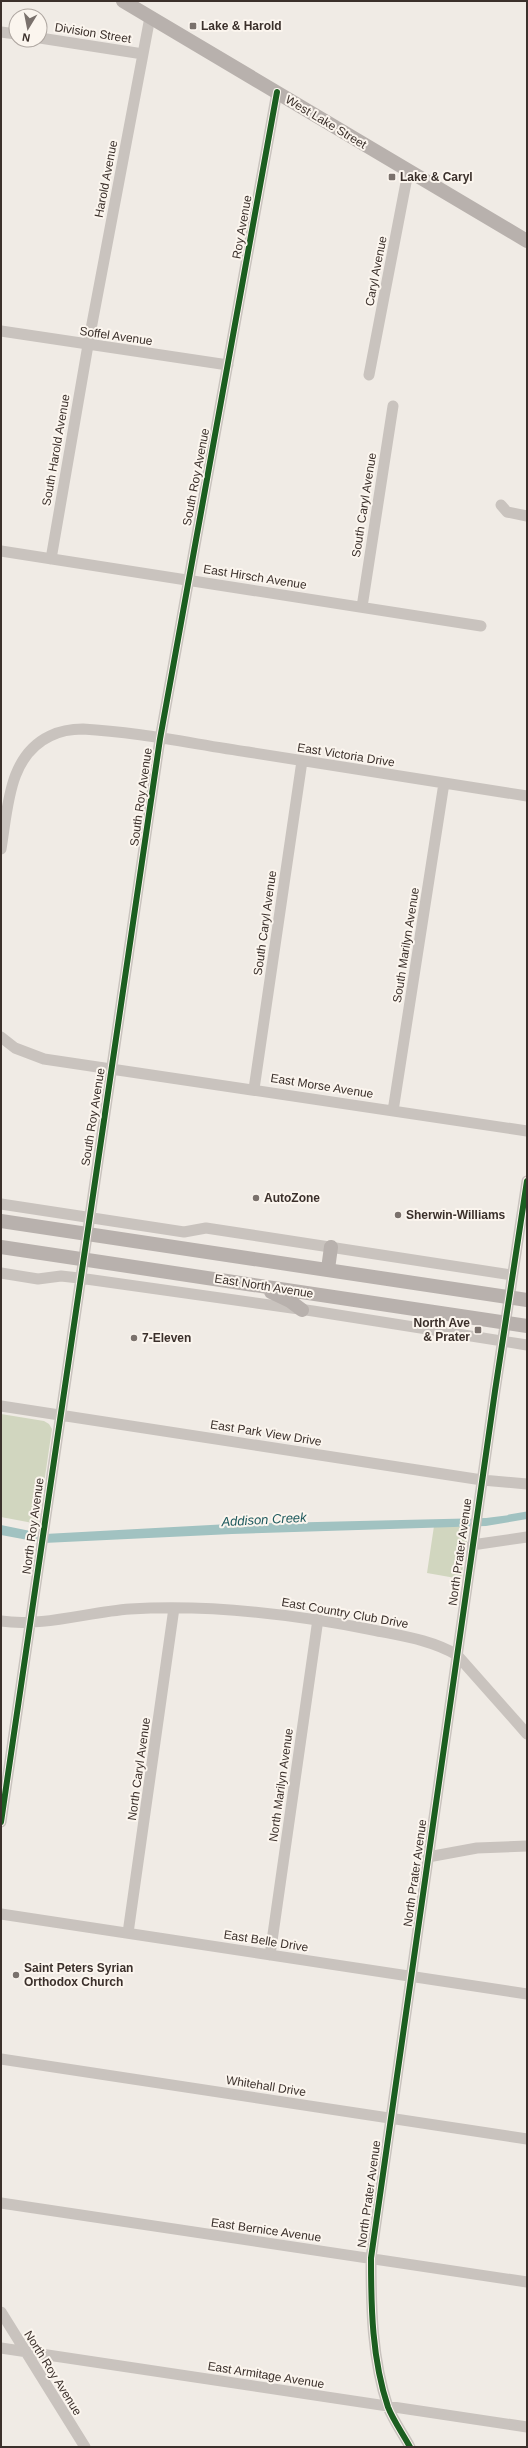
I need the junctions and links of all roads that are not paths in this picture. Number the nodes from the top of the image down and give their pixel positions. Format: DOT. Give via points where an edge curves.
graph roads {
  1 [pos="123,1"];
  2 [pos="150,17"];
  3 [pos="48,39"];
  4 [pos="143,54"];
  5 [pos="277,92"];
  6 [pos="408,172"];
  7 [pos="527,241"];
  8 [pos="1,331"];
  9 [pos="88,345"];
  10 [pos="228,365"];
  11 [pos="369,376"];
  12 [pos="393,406"];
  13 [pos="501,505"];
  14 [pos="527,516"];
  15 [pos="1,551"];
  16 [pos="51,559"];
  17 [pos="188,580"];
  18 [pos="362,607"];
  19 [pos="481,626"];
  20 [pos="160,739"];
  21 [pos="302,761"];
  22 [pos="444,783"];
  23 [pos="527,796"];
  24 [pos="1,849"];
  25 [pos="1,1037"];
  26 [pos="112,1070"];
  27 [pos="254,1089"];
  28 [pos="394,1111"];
  29 [pos="527,1131"];
  30 [pos="527,1181"];
  31 [pos="1,1204"];
  32 [pos="88,1217"];
  33 [pos="1,1220"];
  34 [pos="86,1234"];
  35 [pos="1,1247"];
  36 [pos="332,1247"];
  37 [pos="82,1259"];
  38 [pos="328,1269"];
  39 [pos="1,1274"];
  40 [pos="512,1275"];
  41 [pos="79,1278"];
  42 [pos="254,1284"];
  43 [pos="508,1297"];
  44 [pos="527,1300"];
  45 [pos="302,1310"];
  46 [pos="505,1323"];
  47 [pos="527,1326"];
  48 [pos="502,1341"];
  49 [pos="527,1345"];
  50 [pos="1,1406"];
  51 [pos="60,1414"];
  52 [pos="482,1480"];
  53 [pos="527,1484"];
  54 [pos="527,1537"];
  55 [pos="472,1545"];
  56 [pos="174,1608"];
  57 [pos="318,1619"];
  58 [pos="1,1621"];
  59 [pos="30,1622"];
  60 [pos="457,1655"];
  61 [pos="527,1734"];
  62 [pos="1,1822"];
  63 [pos="527,1846"];
  64 [pos="428,1857"];
  65 [pos="1,1914"];
  66 [pos="128,1933"];
  67 [pos="270,1955"];
  68 [pos="411,1976"];
  69 [pos="527,1994"];
  70 [pos="1,2059"];
  71 [pos="391,2118"];
  72 [pos="527,2139"];
  73 [pos="1,2203"];
  74 [pos="371,2258"];
  75 [pos="527,2282"];
  76 [pos="1,2312"];
  77 [pos="1,2348"];
  78 [pos="26,2352"];
  79 [pos="389,2407"];
  80 [pos="527,2427"];
  81 [pos="85,2447"];
  82 [pos="410,2447"];
  1 -- 2 [label="main road, West Lake Street"];
  2 -- 4 [label="street, Harold Avenue"];
  2 -- 5 [label="main road, West Lake Street"];
  3 -- 4 [label="street, Division Street"];
  4 -- 9 [label="street, Harold Avenue"];
  5 -- 6 [label="main road, West Lake Street"];
  5 -- 10 [label="street, Roy Avenue"];
  6 -- 7 [label="main road, West Lake Street"];
  6 -- 11 [label="street, Caryl Avenue"];
  8 -- 9 [label="street, Soffel Avenue"];
  9 -- 10 [label="street, Soffel Avenue"];
  9 -- 16 [label="street, South Harold Avenue"];
  10 -- 17 [label="street, South Roy Avenue"];
  12 -- 18 [label="street, South Caryl Avenue"];
  13 -- 14 [label="street" via="507,512"];
  15 -- 16 [label="street, East Hirsch Avenue"];
  16 -- 17 [label="street, East Hirsch Avenue"];
  17 -- 18 [label="street, East Hirsch Avenue"];
  17 -- 20 [label="street, South Roy Avenue"];
  18 -- 19 [label="street, East Hirsch Avenue"];
  20 -- 21 [label="street, East Victoria Drive"];
  20 -- 24 [label="street" via="82,729 63,731 35,746 17,770 11,788"];
  20 -- 26 [label="street, South Roy Avenue"];
  21 -- 22 [label="street, East Victoria Drive"];
  21 -- 27 [label="street, South Caryl Avenue"];
  22 -- 23 [label="street, East Victoria Drive"];
  22 -- 28 [label="street, South Marilyn Avenue"];
  25 -- 26 [label="street" via="15,1048 34,1056"];
  26 -- 27 [label="street, East Morse Avenue"];
  26 -- 32 [label="street, South Roy Avenue"];
  27 -- 28 [label="street, East Morse Avenue"];
  28 -- 29 [label="street, East Morse Avenue"];
  30 -- 40 [label="street, North Prater Avenue"];
  31 -- 32 [label="street"];
  32 -- 34 [label="street, South Roy Avenue"];
  32 -- 36 [label="street" via="184,1232 206,1228"];
  33 -- 34 [label="main road, East North Avenue"];
  34 -- 37 [label="street, North Roy Avenue"];
  34 -- 38 [label="main road, East North Avenue"];
  35 -- 37 [label="main road, East North Avenue"];
  36 -- 38 [label="main road"];
  36 -- 40 [label="street"];
  37 -- 41 [label="street, North Roy Avenue"];
  37 -- 42 [label="main road, East North Avenue"];
  38 -- 43 [label="main road, East North Avenue"];
  39 -- 41 [label="street, East North Avenue" via="38,1279 61,1276"];
  40 -- 43 [label="street, North Prater Avenue"];
  41 -- 45 [label="street, East North Avenue"];
  41 -- 51 [label="street, North Roy Avenue"];
  42 -- 45 [label="main road" via="290,1301"];
  42 -- 46 [label="main road, East North Avenue"];
  43 -- 44 [label="main road, East North Avenue"];
  43 -- 46 [label="street, North Prater Avenue"];
  45 -- 48 [label="street, East North Avenue"];
  46 -- 47 [label="main road, East North Avenue"];
  46 -- 48 [label="street, North Prater Avenue"];
  48 -- 49 [label="street, East North Avenue"];
  48 -- 52 [label="street, North Prater Avenue"];
  50 -- 51 [label="street, East Park View Drive"];
  51 -- 52 [label="street, East Park View Drive"];
  51 -- 59 [label="street, North Roy Avenue"];
  52 -- 53 [label="street, East Park View Drive"];
  52 -- 55 [label="street, North Prater Avenue"];
  54 -- 55 [label="street"];
  55 -- 60 [label="street, North Prater Avenue"];
  56 -- 57 [label="street, East Country Club Drive" via="246,1611"];
  56 -- 59 [label="street, East Country Club Drive" via="130,1609"];
  56 -- 66 [label="street, North Caryl Avenue"];
  57 -- 60 [label="street, East Country Club Drive" via="405,1637 443,1647"];
  57 -- 67 [label="street, North Marilyn Avenue"];
  58 -- 59 [label="street, East Country Club Drive"];
  59 -- 62 [label="street, North Roy Avenue"];
  60 -- 61 [label="street, East Country Club Drive"];
  60 -- 64 [label="street, North Prater Avenue"];
  63 -- 64 [label="street" via="477,1848"];
  64 -- 68 [label="street, North Prater Avenue"];
  65 -- 66 [label="street, East Belle Drive"];
  66 -- 67 [label="street, East Belle Drive"];
  67 -- 68 [label="street, East Belle Drive"];
  68 -- 69 [label="street, East Belle Drive"];
  68 -- 71 [label="street, North Prater Avenue"];
  70 -- 71 [label="street, Whitehall Drive"];
  71 -- 72 [label="street, Whitehall Drive"];
  71 -- 74 [label="street, North Prater Avenue"];
  73 -- 74 [label="street, East Bernice Avenue"];
  74 -- 75 [label="street, East Bernice Avenue"];
  74 -- 79 [label="street, North Prater Avenue" via="370,2313"];
  76 -- 78 [label="street, North Roy Avenue"];
  77 -- 78 [label="street, East Armitage Avenue"];
  78 -- 79 [label="street, East Armitage Avenue"];
  78 -- 81 [label="street, North Roy Avenue"];
  79 -- 80 [label="street, East Armitage Avenue"];
  79 -- 82 [label="street, North Prater Avenue"];
}
